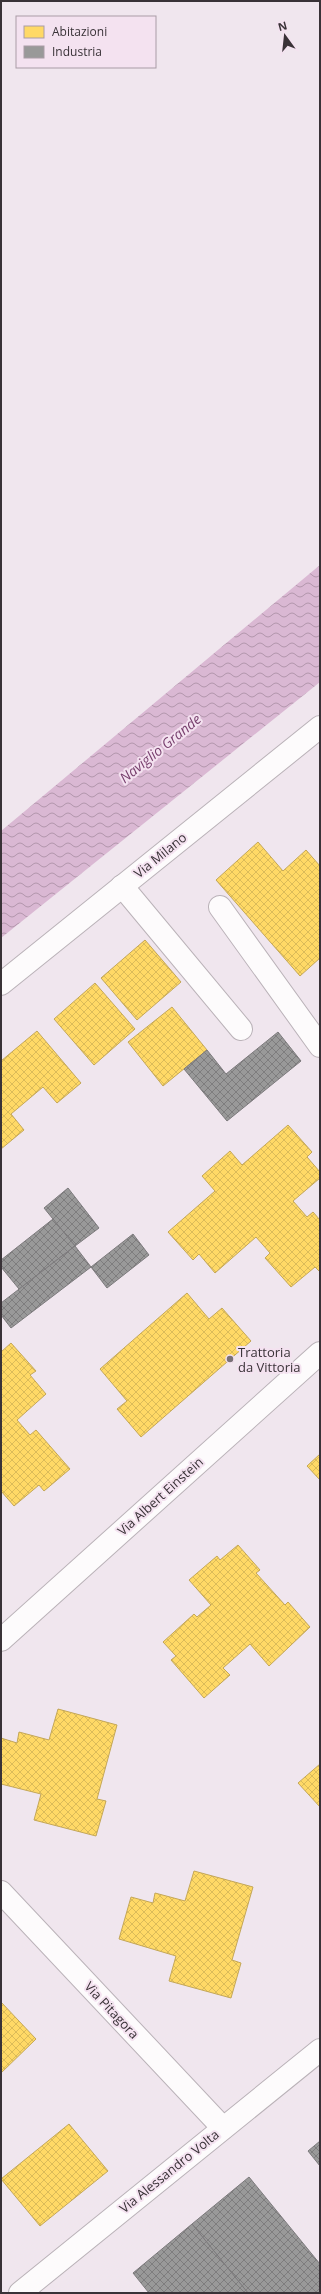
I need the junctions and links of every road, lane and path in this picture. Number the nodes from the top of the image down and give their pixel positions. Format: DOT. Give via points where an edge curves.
graph roads {
  1 [pos="320,727"];
  2 [pos="122,886"];
  3 [pos="220,907"];
  4 [pos="1,984"];
  5 [pos="241,1029"];
  6 [pos="320,1046"];
  7 [pos="320,1353"];
  8 [pos="1,1640"];
  9 [pos="1,1892"];
  10 [pos="320,2050"];
  11 [pos="223,2128"];
  12 [pos="20,2293"];
  1 -- 2 [label="street, Via Milano"];
  2 -- 4 [label="street, Via Milano"];
  2 -- 5 [label="street"];
  3 -- 6 [label="street"];
  7 -- 8 [label="street, Via Albert Einstein"];
  9 -- 11 [label="street, Via Pitagora"];
  10 -- 11 [label="street, Via Alessandro Volta"];
  11 -- 12 [label="street, Via Alessandro Volta"];
}
